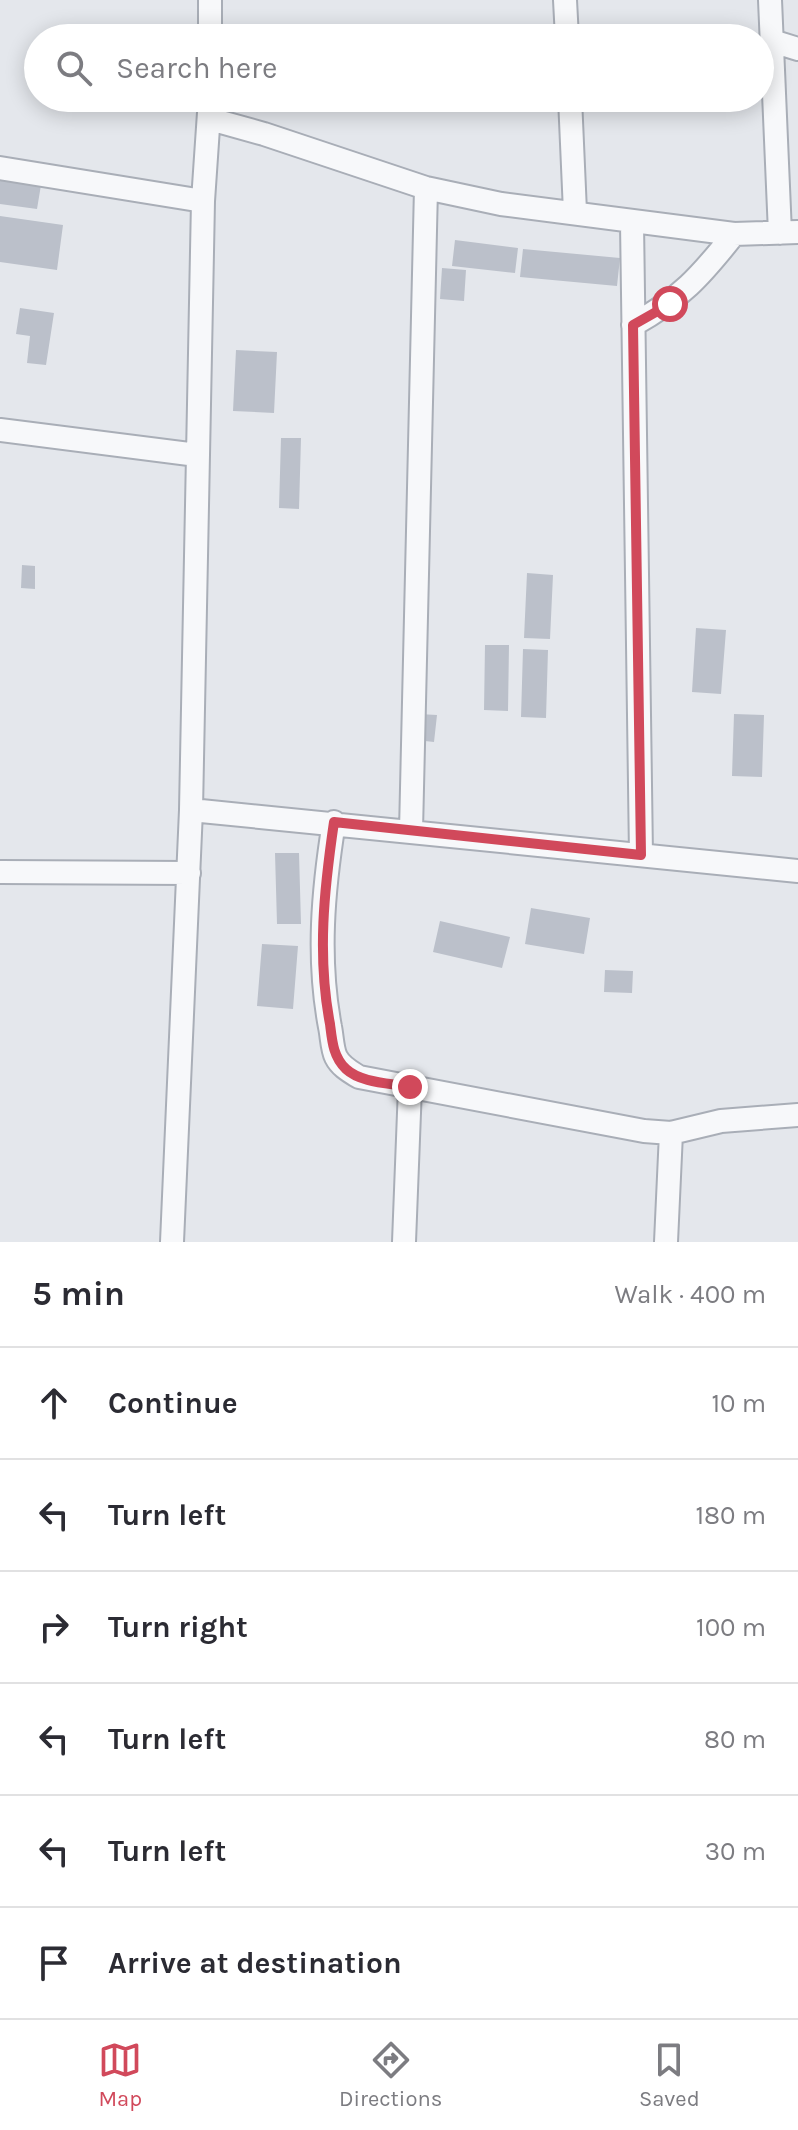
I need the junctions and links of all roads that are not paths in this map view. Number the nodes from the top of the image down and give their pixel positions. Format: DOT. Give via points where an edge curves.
graph roads {
  1 [pos="210,0"];
  2 [pos="565,0"];
  3 [pos="770,0"];
  4 [pos="210,24"];
  5 [pos="566,24"];
  6 [pos="771,24"];
  7 [pos="774,42"];
  8 [pos="798,49"];
  9 [pos="774,63"];
  10 [pos="210,112"];
  11 [pos="216,112"];
  12 [pos="571,112"];
  13 [pos="0,168"];
  14 [pos="426,188"];
  15 [pos="203,201"];
  16 [pos="575,212"];
  17 [pos="632,223"];
  18 [pos="789,232"];
  19 [pos="734,234"];
  20 [pos="633,325"];
  21 [pos="0,430"];
  22 [pos="197,455"];
  23 [pos="191,810"];
  24 [pos="334,822"];
  25 [pos="411,831"];
  26 [pos="641,855"];
  27 [pos="798,871"];
  28 [pos="0,872"];
  29 [pos="189,873"];
  30 [pos="410,1087"];
  31 [pos="798,1115"];
  32 [pos="671,1133"];
  33 [pos="172,1242"];
  34 [pos="404,1242"];
  35 [pos="666,1242"];
  1 -- 4 [label="street"];
  2 -- 5 [label="street"];
  3 -- 6 [label="street"];
  7 -- 8 [label="street"];
  9 -- 18 [label="street"];
  10 -- 15 [label="street"];
  11 -- 14 [label="street" via="264,134"];
  12 -- 16 [label="street"];
  13 -- 15 [label="street"];
  14 -- 16 [label="street"];
  14 -- 25 [label="street"];
  15 -- 22 [label="street"];
  16 -- 17 [label="street"];
  17 -- 19 [label="street"];
  17 -- 20 [label="street"];
  18 -- 19 [label="street"];
  19 -- 20 [label="street" via="670,304"];
  20 -- 26 [label="street"];
  21 -- 22 [label="street"];
  22 -- 23 [label="street"];
  23 -- 24 [label="street"];
  23 -- 29 [label="street"];
  24 -- 25 [label="street"];
  24 -- 30 [label="street" via="324,885 322,952 336,1056 359,1077"];
  25 -- 26 [label="street"];
  26 -- 27 [label="street"];
  28 -- 29 [label="street"];
  29 -- 33 [label="street"];
  30 -- 32 [label="street"];
  30 -- 34 [label="street"];
  31 -- 32 [label="street" via="721,1121"];
  32 -- 35 [label="street"];
}
